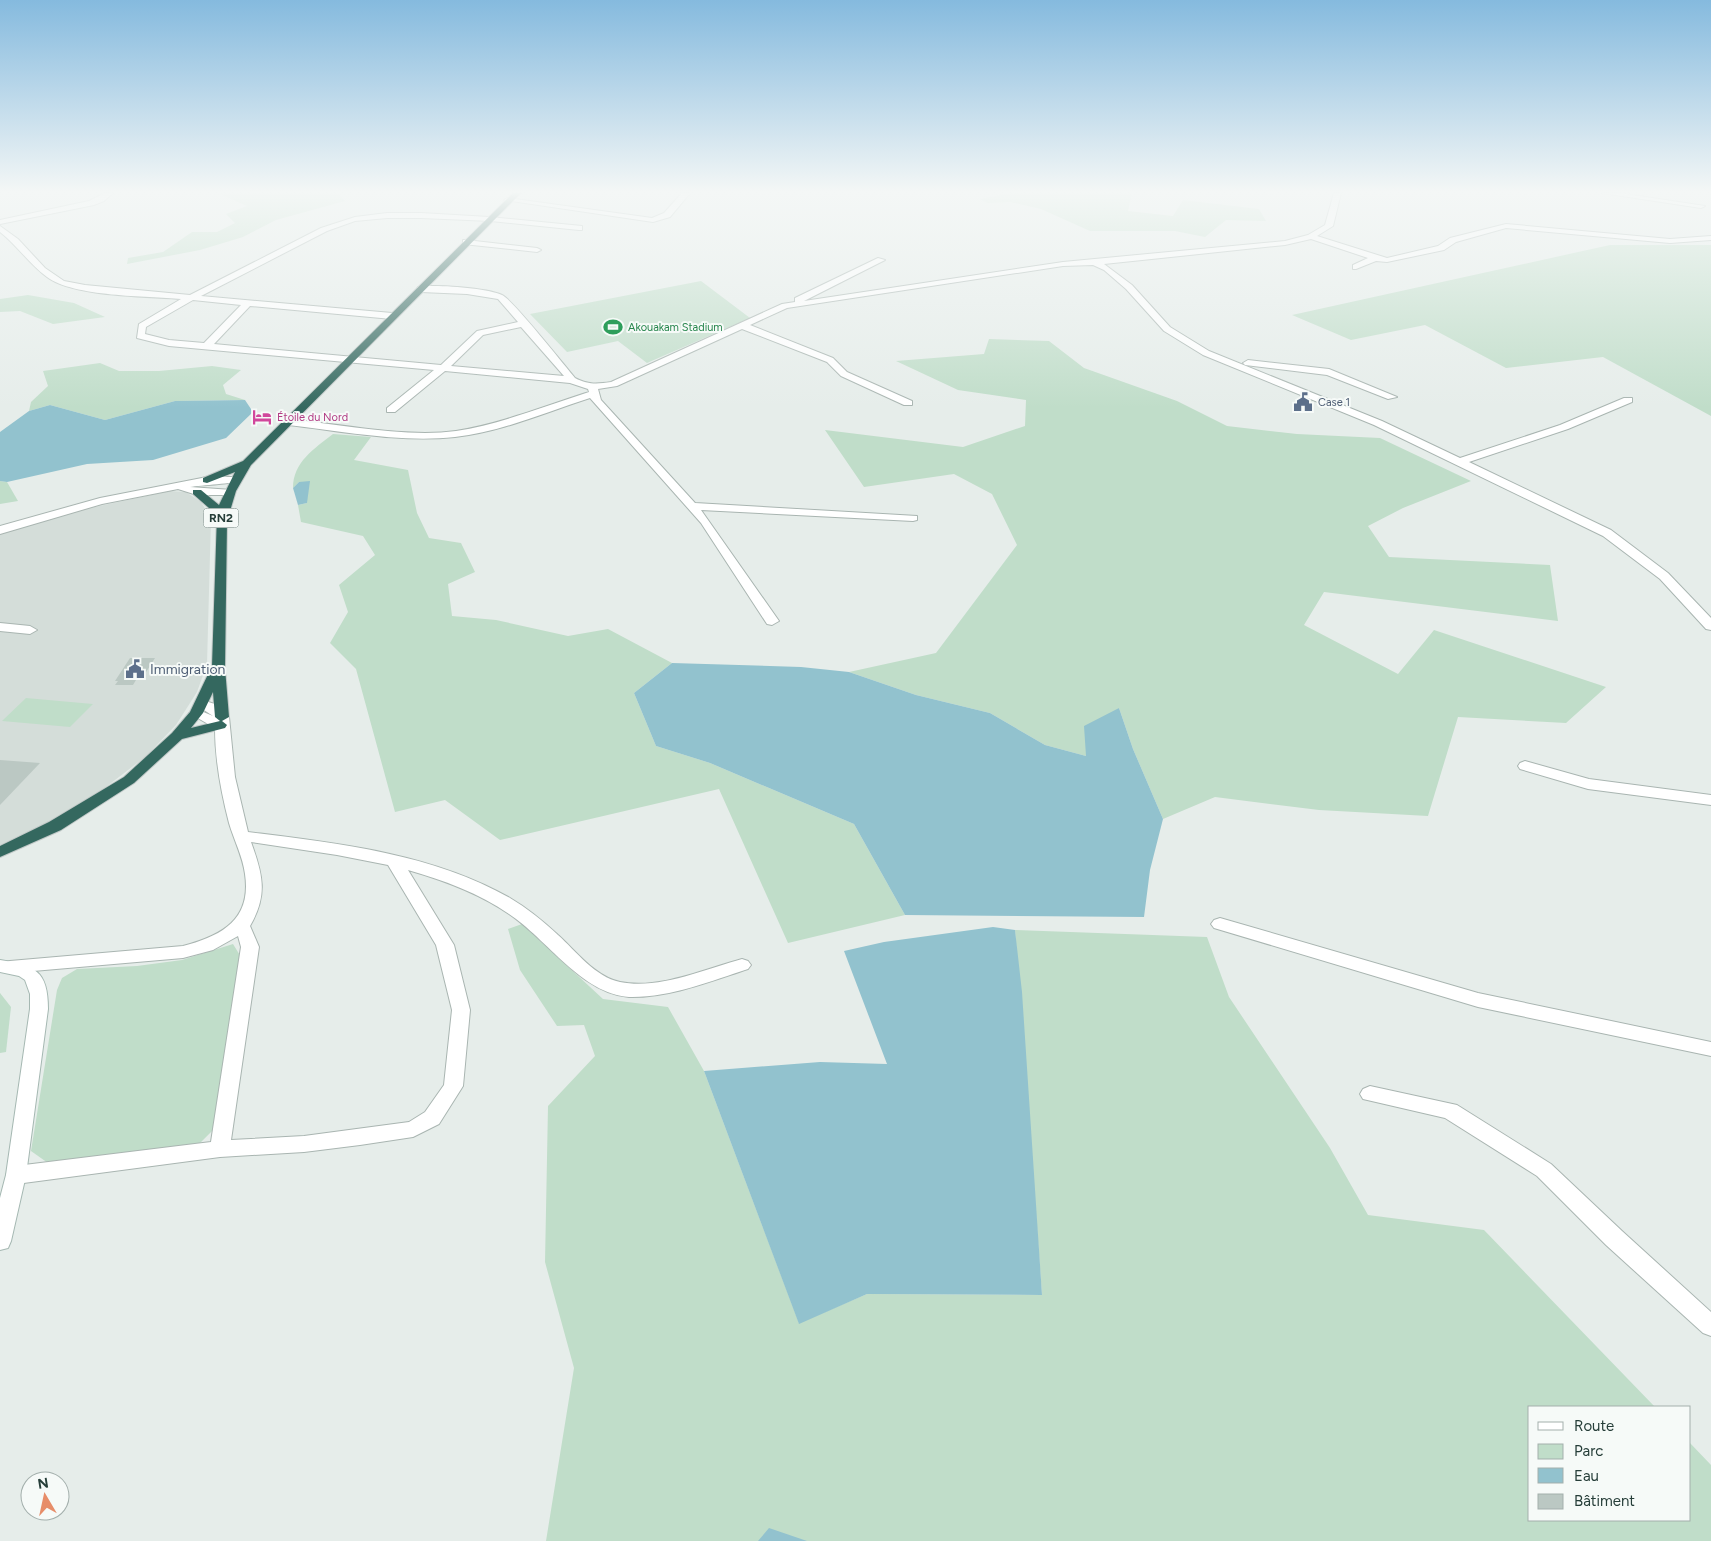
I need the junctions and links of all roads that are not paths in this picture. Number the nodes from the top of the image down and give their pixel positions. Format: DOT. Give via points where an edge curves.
graph roads {
  1 [pos="38,265"];
  2 [pos="256,265"];
  3 [pos="444,265"];
  4 [pos="871,265"];
  5 [pos="1059,265"];
  6 [pos="1100,265"];
  7 [pos="1360,265"];
  8 [pos="1356,267"];
  9 [pos="421,289"];
  10 [pos="188,298"];
  11 [pos="247,304"];
  12 [pos="785,306"];
  13 [pos="392,316"];
  14 [pos="525,323"];
  15 [pos="743,326"];
  16 [pos="207,346"];
  17 [pos="1206,353"];
  18 [pos="350,360"];
  19 [pos="442,369"];
  20 [pos="572,380"];
  21 [pos="592,391"];
  22 [pos="1392,397"];
  23 [pos="1628,400"];
  24 [pos="908,403"];
  25 [pos="391,410"];
  26 [pos="288,422"];
  27 [pos="1461,462"];
  28 [pos="247,463"];
  29 [pos="207,480"];
  30 [pos="234,480"];
  31 [pos="177,487"];
  32 [pos="197,492"];
  33 [pos="228,492"];
  34 [pos="692,506"];
  35 [pos="222,514"];
  36 [pos="914,518"];
  37 [pos="0,530"];
  38 [pos="772,621"];
  39 [pos="1711,626"];
  40 [pos="0,627"];
  41 [pos="30,630"];
  42 [pos="219,666"];
  43 [pos="199,708"];
  44 [pos="221,723"];
  45 [pos="177,736"];
  46 [pos="1525,766"];
  47 [pos="1711,800"];
  48 [pos="241,836"];
  49 [pos="0,852"];
  50 [pos="393,860"];
  51 [pos="1220,924"];
  52 [pos="240,926"];
  53 [pos="5,966"];
  54 [pos="742,966"];
  55 [pos="1711,1049"];
  56 [pos="1370,1094"];
  57 [pos="220,1149"];
  58 [pos="16,1175"];
  59 [pos="0,1241"];
  60 [pos="1711,1326"];
  1 -- 10 [label="street" via="58,281 92,289"];
  2 -- 10 [label="street"];
  3 -- 9 [label="highway, RN2"];
  4 -- 12 [label="street"];
  5 -- 12 [label="street"];
  6 -- 17 [label="street" via="1130,287 1167,329"];
  7 -- 8 [label="street"];
  9 -- 13 [label="highway, RN2"];
  9 -- 14 [label="street" via="467,290 501,298"];
  10 -- 11 [label="street"];
  10 -- 16 [label="street" via="142,326 140,336 169,343"];
  11 -- 13 [label="street"];
  11 -- 16 [label="street"];
  12 -- 15 [label="street"];
  13 -- 18 [label="highway, RN2"];
  14 -- 19 [label="street" via="480,333"];
  14 -- 20 [label="street"];
  15 -- 21 [label="street"];
  15 -- 24 [label="street" via="830,360 844,374"];
  16 -- 18 [label="street"];
  17 -- 22 [label="street" via="1221,352 1258,366 1329,372"];
  17 -- 27 [label="street" via="1378,423"];
  18 -- 19 [label="street"];
  18 -- 26 [label="highway, RN2"];
  19 -- 20 [label="street"];
  19 -- 25 [label="street"];
  20 -- 21 [label="street"];
  21 -- 26 [label="street" via="493,426 455,434 393,434"];
  21 -- 34 [label="street" via="601,407"];
  23 -- 27 [label="street" via="1564,427"];
  26 -- 28 [label="highway, RN2"];
  27 -- 39 [label="street" via="1619,542 1664,576"];
  28 -- 29 [label="highway"];
  28 -- 30 [label="highway, RN2"];
  29 -- 30 [label="street"];
  29 -- 31 [label="street"];
  30 -- 33 [label="highway, RN2"];
  31 -- 32 [label="street"];
  31 -- 37 [label="street" via="91,503"];
  32 -- 33 [label="street"];
  32 -- 35 [label="highway"];
  33 -- 35 [label="highway, RN2"];
  34 -- 36 [label="street"];
  34 -- 38 [label="street"];
  35 -- 42 [label="highway, RN2"];
  40 -- 41 [label="street"];
  42 -- 43 [label="highway, RN2"];
  42 -- 44 [label="highway"];
  43 -- 44 [label="street"];
  43 -- 45 [label="highway, RN2"];
  44 -- 45 [label="highway"];
  44 -- 48 [label="street" via="226,775"];
  45 -- 49 [label="highway, RN2" via="129,780 104,797 55,826"];
  46 -- 47 [label="street" via="1588,784"];
  48 -- 50 [label="street" via="330,847"];
  48 -- 52 [label="street" via="254,874 255,896 250,914"];
  50 -- 54 [label="street" via="459,881 515,908 579,966 611,986 627,990 655,988"];
  50 -- 57 [label="street" via="445,945 456,983 461,1010 453,1086 445,1101 432,1118 413,1129 304,1144"];
  51 -- 55 [label="street" via="1478,1000"];
  52 -- 53 [label="street" via="225,938 188,952 158,957"];
  52 -- 57 [label="street" via="246,934 249,955"];
  53 -- 58 [label="street" via="33,976 39,994"];
  56 -- 60 [label="street" via="1450,1111 1544,1170"];
  57 -- 58 [label="street"];
  58 -- 59 [label="street"];
}
